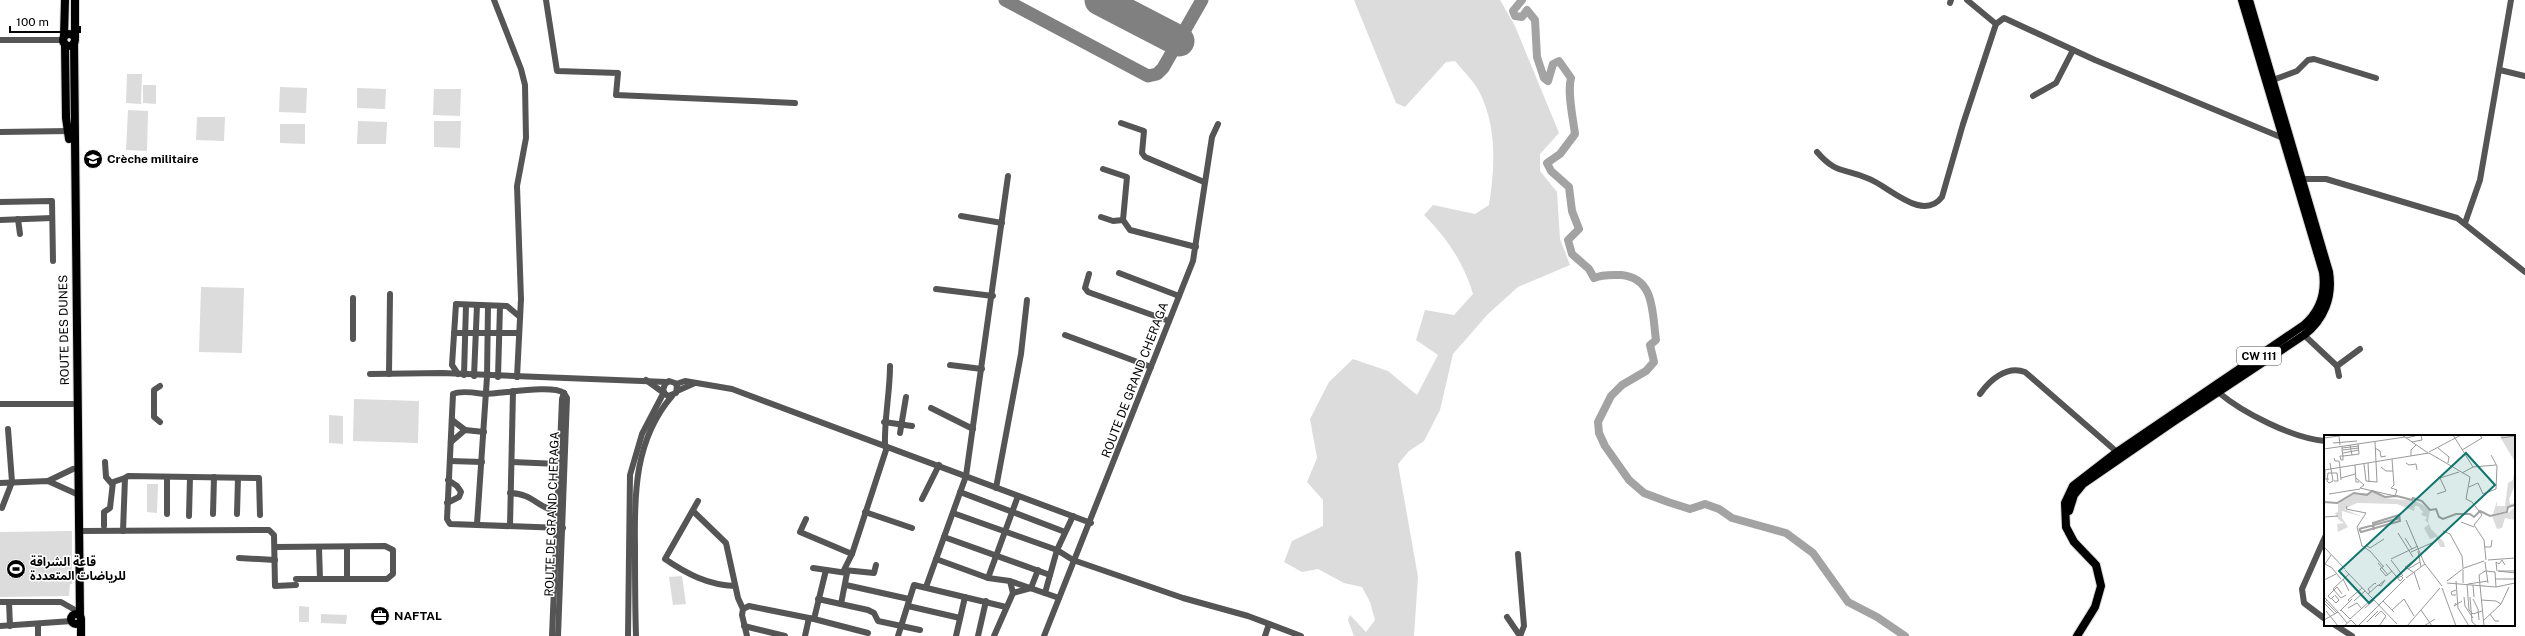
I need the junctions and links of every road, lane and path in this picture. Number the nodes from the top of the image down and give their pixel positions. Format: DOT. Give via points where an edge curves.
graph roads {
  1 [pos="65,0"];
  2 [pos="75,0"];
  3 [pos="494,0"];
  4 [pos="546,0"];
  5 [pos="1967,0"];
  6 [pos="2242,0"];
  7 [pos="2249,0"];
  8 [pos="2511,0"];
  9 [pos="1996,24"];
  10 [pos="0,40"];
  11 [pos="64,40"];
  12 [pos="74,40"];
  13 [pos="2073,50"];
  14 [pos="2500,70"];
  15 [pos="2525,76"];
  16 [pos="2376,78"];
  17 [pos="2273,80"];
  18 [pos="2033,96"];
  19 [pos="795,104"];
  20 [pos="1121,123"];
  21 [pos="1218,124"];
  22 [pos="71,131"];
  23 [pos="0,132"];
  24 [pos="2283,138"];
  25 [pos="1817,152"];
  26 [pos="1103,169"];
  27 [pos="1008,176"];
  28 [pos="2298,179"];
  29 [pos="1204,182"];
  30 [pos="0,202"];
  31 [pos="961,216"];
  32 [pos="1101,217"];
  33 [pos="52,218"];
  34 [pos="18,219"];
  35 [pos="0,220"];
  36 [pos="1123,220"];
  37 [pos="1002,223"];
  38 [pos="2465,223"];
  39 [pos="20,234"];
  40 [pos="1196,247"];
  41 [pos="54,261"];
  42 [pos="2525,272"];
  43 [pos="1119,273"];
  44 [pos="1089,274"];
  45 [pos="936,289"];
  46 [pos="390,294"];
  47 [pos="992,296"];
  48 [pos="1179,296"];
  49 [pos="354,298"];
  50 [pos="1027,300"];
  51 [pos="466,305"];
  52 [pos="477,305"];
  53 [pos="488,306"];
  54 [pos="500,306"];
  55 [pos="520,317"];
  56 [pos="1169,321"];
  57 [pos="454,333"];
  58 [pos="465,333"];
  59 [pos="476,333"];
  60 [pos="487,334"];
  61 [pos="498,334"];
  62 [pos="519,334"];
  63 [pos="1065,335"];
  64 [pos="2304,335"];
  65 [pos="353,339"];
  66 [pos="2360,349"];
  67 [pos="950,364"];
  68 [pos="890,366"];
  69 [pos="2337,366"];
  70 [pos="1151,368"];
  71 [pos="982,369"];
  72 [pos="370,374"];
  73 [pos="389,374"];
  74 [pos="461,375"];
  75 [pos="474,376"];
  76 [pos="2339,376"];
  77 [pos="487,377"];
  78 [pos="498,377"];
  79 [pos="517,377"];
  80 [pos="646,380"];
  81 [pos="667,382"];
  82 [pos="696,383"];
  83 [pos="676,384"];
  84 [pos="160,386"];
  85 [pos="513,391"];
  86 [pos="664,391"];
  87 [pos="677,391"];
  88 [pos="2218,392"];
  89 [pos="564,393"];
  90 [pos="486,394"];
  91 [pos="1980,394"];
  92 [pos="672,396"];
  93 [pos="906,397"];
  94 [pos="0,404"];
  95 [pos="73,404"];
  96 [pos="930,408"];
  97 [pos="452,420"];
  98 [pos="160,422"];
  99 [pos="884,422"];
  100 [pos="901,424"];
  101 [pos="912,426"];
  102 [pos="8,429"];
  103 [pos="973,429"];
  104 [pos="465,430"];
  105 [pos="484,432"];
  106 [pos="900,433"];
  107 [pos="2324,441"];
  108 [pos="451,442"];
  109 [pos="886,446"];
  110 [pos="2117,452"];
  111 [pos="450,461"];
  112 [pos="106,462"];
  113 [pos="482,462"];
  114 [pos="512,462"];
  115 [pos="559,464"];
  116 [pos="939,465"];
  117 [pos="73,469"];
  118 [pos="966,476"];
  119 [pos="167,477"];
  120 [pos="190,477"];
  121 [pos="214,477"];
  122 [pos="125,478"];
  123 [pos="238,478"];
  124 [pos="448,480"];
  125 [pos="48,481"];
  126 [pos="12,482"];
  127 [pos="0,483"];
  128 [pos="112,484"];
  129 [pos="996,488"];
  130 [pos="103,491"];
  131 [pos="110,491"];
  132 [pos="960,492"];
  133 [pos="510,493"];
  134 [pos="76,494"];
  135 [pos="1018,496"];
  136 [pos="922,499"];
  137 [pos="698,501"];
  138 [pos="447,503"];
  139 [pos="2,508"];
  140 [pos="557,511"];
  141 [pos="692,511"];
  142 [pos="865,512"];
  143 [pos="1012,512"];
  144 [pos="953,513"];
  145 [pos="166,514"];
  146 [pos="213,514"];
  147 [pos="237,514"];
  148 [pos="260,515"];
  149 [pos="189,516"];
  150 [pos="1073,516"];
  151 [pos="806,519"];
  152 [pos="1090,523"];
  153 [pos="477,524"];
  154 [pos="104,526"];
  155 [pos="510,526"];
  156 [pos="560,527"];
  157 [pos="912,528"];
  158 [pos="79,531"];
  159 [pos="123,532"];
  160 [pos="1065,532"];
  161 [pos="1006,533"];
  162 [pos="944,537"];
  163 [pos="2324,539"];
  164 [pos="275,547"];
  165 [pos="347,547"];
  166 [pos="319,548"];
  167 [pos="1057,550"];
  168 [pos="852,554"];
  169 [pos="1518,554"];
  170 [pos="996,556"];
  171 [pos="239,558"];
  172 [pos="936,559"];
  173 [pos="275,560"];
  174 [pos="1073,560"];
  175 [pos="876,565"];
  176 [pos="813,568"];
  177 [pos="826,570"];
  178 [pos="1038,570"];
  179 [pos="1050,575"];
  180 [pos="988,578"];
  181 [pos="320,579"];
  182 [pos="347,579"];
  183 [pos="1010,581"];
  184 [pos="846,585"];
  185 [pos="735,586"];
  186 [pos="2104,586"];
  187 [pos="926,587"];
  188 [pos="1031,588"];
  189 [pos="1013,593"];
  190 [pos="1045,593"];
  191 [pos="965,597"];
  192 [pos="1059,598"];
  193 [pos="818,599"];
  194 [pos="910,599"];
  195 [pos="986,601"];
  196 [pos="0,602"];
  197 [pos="9,602"];
  198 [pos="841,604"];
  199 [pos="908,606"];
  200 [pos="1006,607"];
  201 [pos="743,609"];
  202 [pos="1507,616"];
  203 [pos="76,618"];
  204 [pos="812,618"];
  205 [pos="960,618"];
  206 [pos="2324,618"];
  207 [pos="1269,624"];
  208 [pos="38,625"];
  209 [pos="0,626"];
  210 [pos="10,626"];
  211 [pos="744,626"];
  212 [pos="2337,626"];
  213 [pos="901,627"];
  214 [pos="920,630"];
  215 [pos="868,633"];
  216 [pos="38,636"];
  217 [pos="76,636"];
  218 [pos="81,636"];
  219 [pos="552,636"];
  220 [pos="558,636"];
  221 [pos="628,636"];
  222 [pos="636,636"];
  223 [pos="747,636"];
  224 [pos="785,636"];
  225 [pos="805,636"];
  226 [pos="898,636"];
  227 [pos="956,636"];
  228 [pos="978,636"];
  229 [pos="994,636"];
  230 [pos="1044,636"];
  231 [pos="1265,636"];
  232 [pos="1301,636"];
  233 [pos="1520,636"];
  234 [pos="2076,636"];
  235 [pos="2082,636"];
  236 [pos="2352,636"];
  1 -- 11 [label="main road, ROUTE DES DUNES"];
  2 -- 12 [label="main road, ROUTE DES DUNES"];
  3 -- 55 [label="street" via="525,85 526,138 517,186"];
  4 -- 19 [label="street" via="557,71 618,73 616,95"];
  5 -- 9 [label="street"];
  6 -- 24 [label="main road, CW 111"];
  7 -- 17 [label="main road, CW 111"];
  8 -- 14 [label="street"];
  9 -- 13 [label="street" via="2004,18 2012,20"];
  9 -- 25 [label="street" via="1938,203 1928,207 1918,206 1868,178 1828,165"];
  10 -- 11 [label="street"];
  11 -- 12 [label="main road" via="69,33"];
  11 -- 22 [label="main road, ROUTE DES DUNES" via="66,118"];
  12 -- 22 [label="main road, ROUTE DES DUNES"];
  13 -- 18 [label="street" via="2056,83"];
  13 -- 24 [label="street"];
  14 -- 15 [label="street"];
  14 -- 38 [label="street" via="2480,180"];
  16 -- 17 [label="street" via="2314,59 2308,60 2299,70"];
  17 -- 28 [label="main road, CW 111"];
  20 -- 29 [label="street" via="1144,130 1142,153 1145,157"];
  21 -- 29 [label="street, ROUTE DE GRAND CHERAGA" via="1212,137"];
  22 -- 23 [label="street"];
  22 -- 95 [label="main road, ROUTE DES DUNES"];
  22 -- 134 [label="main road, ROUTE DES DUNES"];
  24 -- 28 [label="main road, CW 111"];
  26 -- 36 [label="street" via="1127,177"];
  27 -- 37 [label="street"];
  28 -- 38 [label="street" via="2326,179 2457,218"];
  28 -- 64 [label="main road, CW 111" via="2329,272 2330,284 2323,313"];
  28 -- 110 [label="main road, CW 111" via="2324,277 2323,293 2315,313 2304,326"];
  29 -- 40 [label="street, ROUTE DE GRAND CHERAGA"];
  30 -- 33 [label="street" via="52,201"];
  31 -- 37 [label="street"];
  32 -- 36 [label="street" via="1113,221"];
  33 -- 34 [label="street"];
  33 -- 41 [label="street"];
  34 -- 35 [label="street"];
  34 -- 39 [label="street"];
  36 -- 40 [label="street" via="1130,230"];
  37 -- 47 [label="street"];
  38 -- 42 [label="street"];
  40 -- 48 [label="street, ROUTE DE GRAND CHERAGA"];
  43 -- 48 [label="street"];
  44 -- 56 [label="street" via="1085,288 1088,292"];
  45 -- 47 [label="street"];
  46 -- 73 [label="street"];
  47 -- 71 [label="street"];
  48 -- 56 [label="street, ROUTE DE GRAND CHERAGA"];
  49 -- 65 [label="street"];
  50 -- 129 [label="street" via="1021,354"];
  51 -- 52 [label="street"];
  51 -- 57 [label="street" via="456,304"];
  51 -- 58 [label="street"];
  52 -- 53 [label="street"];
  52 -- 59 [label="street"];
  53 -- 54 [label="street"];
  53 -- 60 [label="street"];
  54 -- 55 [label="street" via="509,306"];
  54 -- 61 [label="street"];
  55 -- 62 [label="street"];
  56 -- 70 [label="street, ROUTE DE GRAND CHERAGA"];
  57 -- 58 [label="street"];
  57 -- 74 [label="street" via="452,365"];
  58 -- 59 [label="street"];
  58 -- 74 [label="street"];
  59 -- 60 [label="street"];
  59 -- 75 [label="street"];
  60 -- 61 [label="street"];
  60 -- 77 [label="street"];
  61 -- 62 [label="street"];
  61 -- 78 [label="street"];
  62 -- 79 [label="street"];
  63 -- 70 [label="street"];
  64 -- 69 [label="street"];
  64 -- 88 [label="main road, CW 111"];
  66 -- 69 [label="street"];
  67 -- 71 [label="street"];
  68 -- 99 [label="street" via="890,392"];
  69 -- 76 [label="street"];
  70 -- 152 [label="street, ROUTE DE GRAND CHERAGA"];
  71 -- 103 [label="street"];
  72 -- 73 [label="street"];
  73 -- 74 [label="street"];
  74 -- 75 [label="street"];
  75 -- 77 [label="street"];
  77 -- 78 [label="street"];
  77 -- 90 [label="street"];
  78 -- 79 [label="street"];
  79 -- 80 [label="street"];
  80 -- 81 [label="street"];
  80 -- 86 [label="street"];
  81 -- 83 [label="street"];
  81 -- 86 [label="street"];
  82 -- 83 [label="street" via="682,381"];
  82 -- 87 [label="street"];
  82 -- 109 [label="street" via="732,389"];
  83 -- 87 [label="street"];
  84 -- 98 [label="street" via="154,390 154,417"];
  85 -- 89 [label="street" via="558,390"];
  85 -- 90 [label="street"];
  85 -- 114 [label="street"];
  86 -- 92 [label="street"];
  86 -- 221 [label="street" via="638,442 630,475"];
  87 -- 92 [label="street"];
  88 -- 107 [label="street" via="2242,409 2297,435"];
  88 -- 186 [label="main road, CW 111" via="2093,478 2074,495 2069,510 2071,526 2080,542 2099,561 2105,574"];
  89 -- 115 [label="street"];
  89 -- 156 [label="street, ROUTE DE GRAND CHERAGA" via="567,399"];
  90 -- 97 [label="street" via="455,393"];
  90 -- 105 [label="street"];
  91 -- 110 [label="street" via="1995,377 2014,370 2025,372"];
  92 -- 222 [label="street" via="661,410 648,436 636,477"];
  93 -- 100 [label="street"];
  94 -- 95 [label="street"];
  95 -- 117 [label="main road, ROUTE DES DUNES"];
  96 -- 103 [label="street"];
  97 -- 104 [label="street"];
  97 -- 108 [label="street"];
  99 -- 100 [label="street"];
  99 -- 109 [label="street"];
  100 -- 101 [label="street"];
  100 -- 106 [label="street"];
  102 -- 126 [label="street"];
  103 -- 118 [label="street"];
  104 -- 105 [label="street"];
  104 -- 108 [label="street"];
  105 -- 113 [label="street"];
  108 -- 111 [label="street"];
  109 -- 116 [label="street"];
  109 -- 142 [label="street"];
  110 -- 186 [label="main road, CW 111" via="2073,486 2064,509 2069,536 2096,565"];
  111 -- 113 [label="street"];
  111 -- 124 [label="street"];
  112 -- 128 [label="street" via="106,476"];
  113 -- 153 [label="street"];
  114 -- 115 [label="street"];
  114 -- 133 [label="street"];
  115 -- 140 [label="street"];
  116 -- 118 [label="street"];
  116 -- 136 [label="street"];
  117 -- 125 [label="street"];
  117 -- 134 [label="main road, ROUTE DES DUNES"];
  118 -- 129 [label="street"];
  118 -- 132 [label="street"];
  119 -- 120 [label="street"];
  119 -- 122 [label="street"];
  119 -- 145 [label="street"];
  120 -- 121 [label="street"];
  120 -- 149 [label="street"];
  121 -- 123 [label="street"];
  121 -- 146 [label="street"];
  122 -- 128 [label="street" via="119,478"];
  122 -- 159 [label="street"];
  123 -- 147 [label="street"];
  123 -- 148 [label="street" via="259,478"];
  124 -- 138 [label="street"];
  124 -- 138 [label="street" via="458,486 461,492 458,497"];
  125 -- 126 [label="street"];
  125 -- 134 [label="street"];
  126 -- 127 [label="street"];
  126 -- 139 [label="street"];
  128 -- 131 [label="street"];
  129 -- 135 [label="street"];
  130 -- 131 [label="street"];
  131 -- 154 [label="street" via="110,508 101,512"];
  132 -- 143 [label="street"];
  132 -- 144 [label="street"];
  133 -- 140 [label="street" via="530,496 542,507"];
  133 -- 155 [label="street"];
  134 -- 158 [label="main road, ROUTE DES DUNES"];
  134 -- 203 [label="main road, ROUTE DES DUNES"];
  135 -- 143 [label="street"];
  135 -- 150 [label="street"];
  137 -- 141 [label="street"];
  138 -- 153 [label="street" via="449,523"];
  140 -- 156 [label="street"];
  141 -- 185 [label="street" via="726,543"];
  141 -- 185 [label="street" via="665,559 702,580 718,585"];
  142 -- 157 [label="street"];
  142 -- 168 [label="street"];
  143 -- 160 [label="street"];
  143 -- 161 [label="street"];
  144 -- 161 [label="street"];
  144 -- 162 [label="street"];
  150 -- 152 [label="street"];
  150 -- 160 [label="street"];
  151 -- 168 [label="street" via="800,532"];
  152 -- 174 [label="street, ROUTE DE GRAND CHERAGA"];
  153 -- 155 [label="street"];
  155 -- 156 [label="street"];
  156 -- 219 [label="street"];
  156 -- 220 [label="street, ROUTE DE GRAND CHERAGA"];
  158 -- 159 [label="street"];
  158 -- 203 [label="main road, ROUTE DES DUNES"];
  159 -- 164 [label="street" via="265,529 273,532"];
  160 -- 167 [label="street"];
  161 -- 167 [label="street"];
  161 -- 170 [label="street"];
  162 -- 170 [label="street"];
  162 -- 172 [label="street"];
  163 -- 206 [label="street" via="2302,589 2304,603"];
  164 -- 166 [label="street"];
  164 -- 173 [label="street"];
  165 -- 166 [label="street"];
  165 -- 182 [label="street"];
  165 -- 182 [label="street" via="388,547 393,550 394,556 393,574 390,578"];
  166 -- 181 [label="street"];
  167 -- 174 [label="street"];
  167 -- 179 [label="street"];
  168 -- 175 [label="street" via="844,570 874,573"];
  169 -- 233 [label="street" via="1524,626"];
  170 -- 178 [label="street"];
  170 -- 180 [label="street"];
  171 -- 173 [label="street"];
  172 -- 180 [label="street"];
  172 -- 187 [label="street"];
  173 -- 181 [label="street" via="275,586"];
  174 -- 192 [label="street, ROUTE DE GRAND CHERAGA"];
  174 -- 207 [label="street"];
  176 -- 177 [label="street"];
  177 -- 184 [label="street" via="848,573"];
  177 -- 193 [label="street"];
  178 -- 179 [label="street"];
  178 -- 188 [label="street"];
  179 -- 190 [label="street"];
  180 -- 183 [label="street"];
  181 -- 182 [label="street"];
  183 -- 188 [label="street"];
  183 -- 189 [label="street"];
  184 -- 194 [label="street"];
  184 -- 198 [label="street"];
  185 -- 201 [label="street"];
  186 -- 234 [label="main road, CW 111" via="2095,607"];
  186 -- 235 [label="main road" via="2098,610"];
  187 -- 191 [label="street"];
  187 -- 194 [label="street" via="914,585"];
  188 -- 189 [label="street"];
  188 -- 190 [label="street"];
  189 -- 200 [label="street"];
  190 -- 192 [label="street"];
  191 -- 195 [label="street"];
  191 -- 205 [label="street"];
  192 -- 230 [label="street, ROUTE DE GRAND CHERAGA"];
  193 -- 198 [label="street"];
  193 -- 204 [label="street"];
  194 -- 199 [label="street"];
  195 -- 200 [label="street"];
  195 -- 228 [label="street"];
  196 -- 197 [label="street"];
  197 -- 203 [label="street" via="61,602"];
  197 -- 210 [label="street"];
  198 -- 213 [label="street" via="868,610 874,613 878,621"];
  199 -- 205 [label="street"];
  199 -- 213 [label="street"];
  200 -- 229 [label="street"];
  201 -- 204 [label="street" via="749,606"];
  201 -- 211 [label="street"];
  202 -- 233 [label="street"];
  203 -- 208 [label="street"];
  203 -- 217 [label="main road, ROUTE DES DUNES"];
  203 -- 218 [label="main road, ROUTE DES DUNES"];
  204 -- 215 [label="street"];
  204 -- 225 [label="street"];
  205 -- 227 [label="street"];
  207 -- 231 [label="street"];
  207 -- 232 [label="street"];
  208 -- 210 [label="street"];
  208 -- 216 [label="street"];
  209 -- 210 [label="street"];
  211 -- 223 [label="street"];
  211 -- 224 [label="street"];
  212 -- 236 [label="street"];
  213 -- 214 [label="street"];
  213 -- 226 [label="street"];
}
